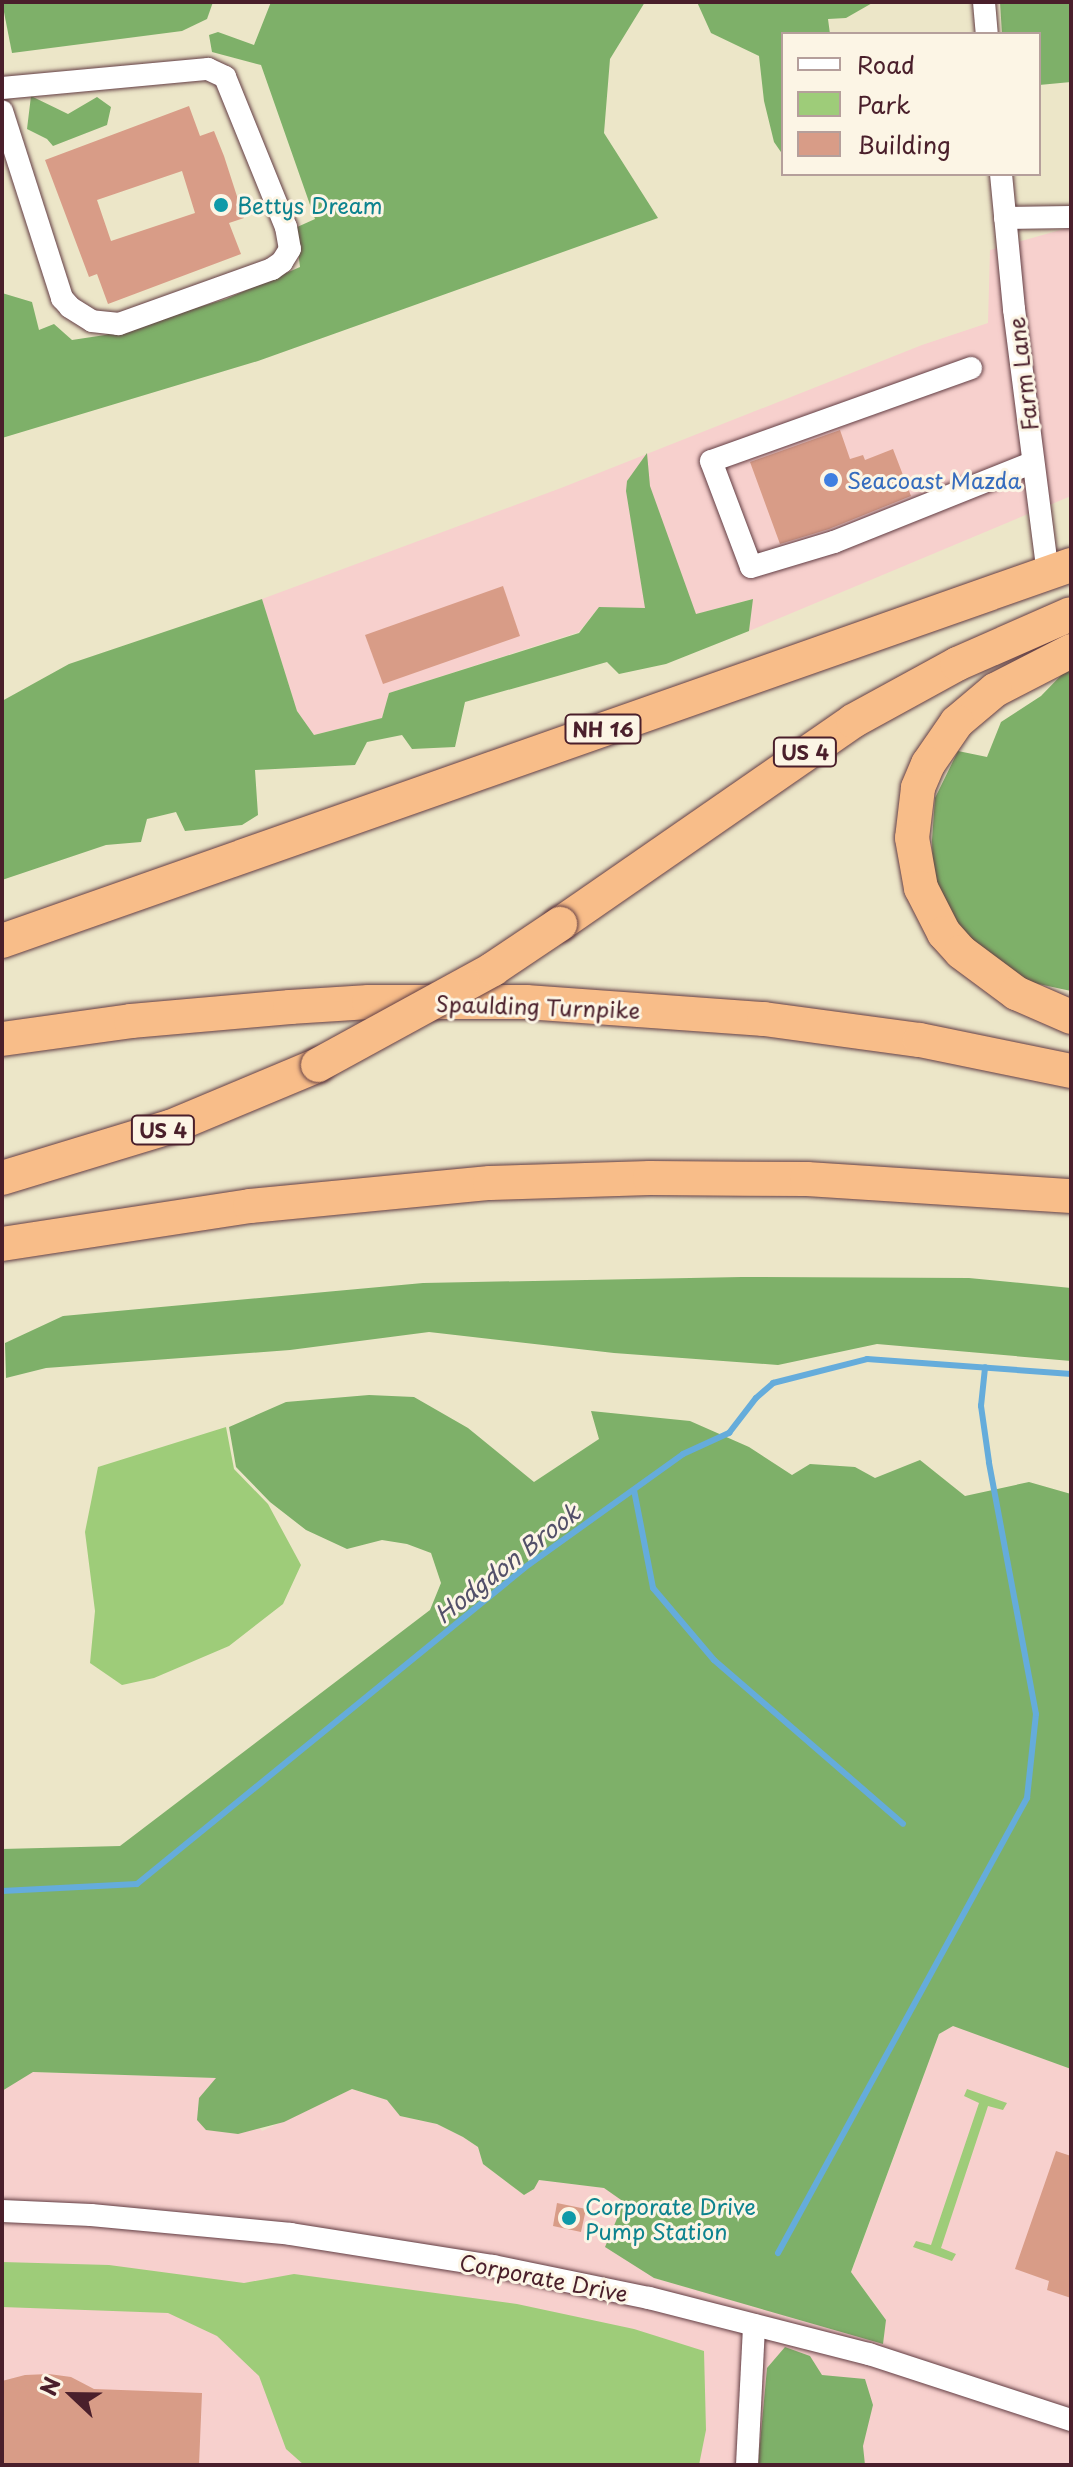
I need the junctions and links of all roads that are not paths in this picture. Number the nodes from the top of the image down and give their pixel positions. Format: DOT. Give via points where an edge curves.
graph roads {
  1 [pos="984,2"];
  2 [pos="987,32"];
  3 [pos="2,88"];
  4 [pos="2,111"];
  5 [pos="1001,176"];
  6 [pos="1071,217"];
  7 [pos="1005,218"];
  8 [pos="971,368"];
  9 [pos="1032,463"];
  10 [pos="1060,569"];
  11 [pos="1071,614"];
  12 [pos="1071,651"];
  13 [pos="157,887"];
  14 [pos="2,930"];
  15 [pos="2,941"];
  16 [pos="1071,1017"];
  17 [pos="2,1039"];
  18 [pos="1071,1071"];
  19 [pos="2,1178"];
  20 [pos="1071,1196"];
  21 [pos="2,1244"];
  22 [pos="2,2211"];
  23 [pos="754,2325"];
  24 [pos="1071,2420"];
  25 [pos="747,2465"];
  1 -- 2 [label="street"];
  3 -- 4 [label="street" via="208,69 225,77 286,227 290,249 272,269 119,324 92,321 62,298"];
  5 -- 7 [label="street, Farm Lane"];
  6 -- 7 [label="street"];
  7 -- 9 [label="street, Farm Lane"];
  8 -- 9 [label="street" via="711,461 751,567 834,542"];
  9 -- 10 [label="street, Farm Lane"];
  10 -- 13 [label="highway, NH 16"];
  11 -- 19 [label="highway, US 4, bridge" via="969,658 853,721 493,969 318,1065 170,1127"];
  12 -- 16 [label="highway" via="995,690 957,722 940,742 918,788 912,838 921,888 961,952 1016,993"];
  13 -- 14 [label="highway"];
  13 -- 15 [label="highway, NH 16"];
  17 -- 18 [label="highway, Spaulding Turnpike" via="290,1007 526,1002 779,1021 920,1040"];
  20 -- 21 [label="highway" via="807,1179 490,1183 250,1206"];
  22 -- 23 [label="street, Corporate Drive" via="190,2223 394,2249 649,2298"];
  23 -- 24 [label="street, Corporate Drive" via="930,2372"];
  23 -- 25 [label="street"];
}
